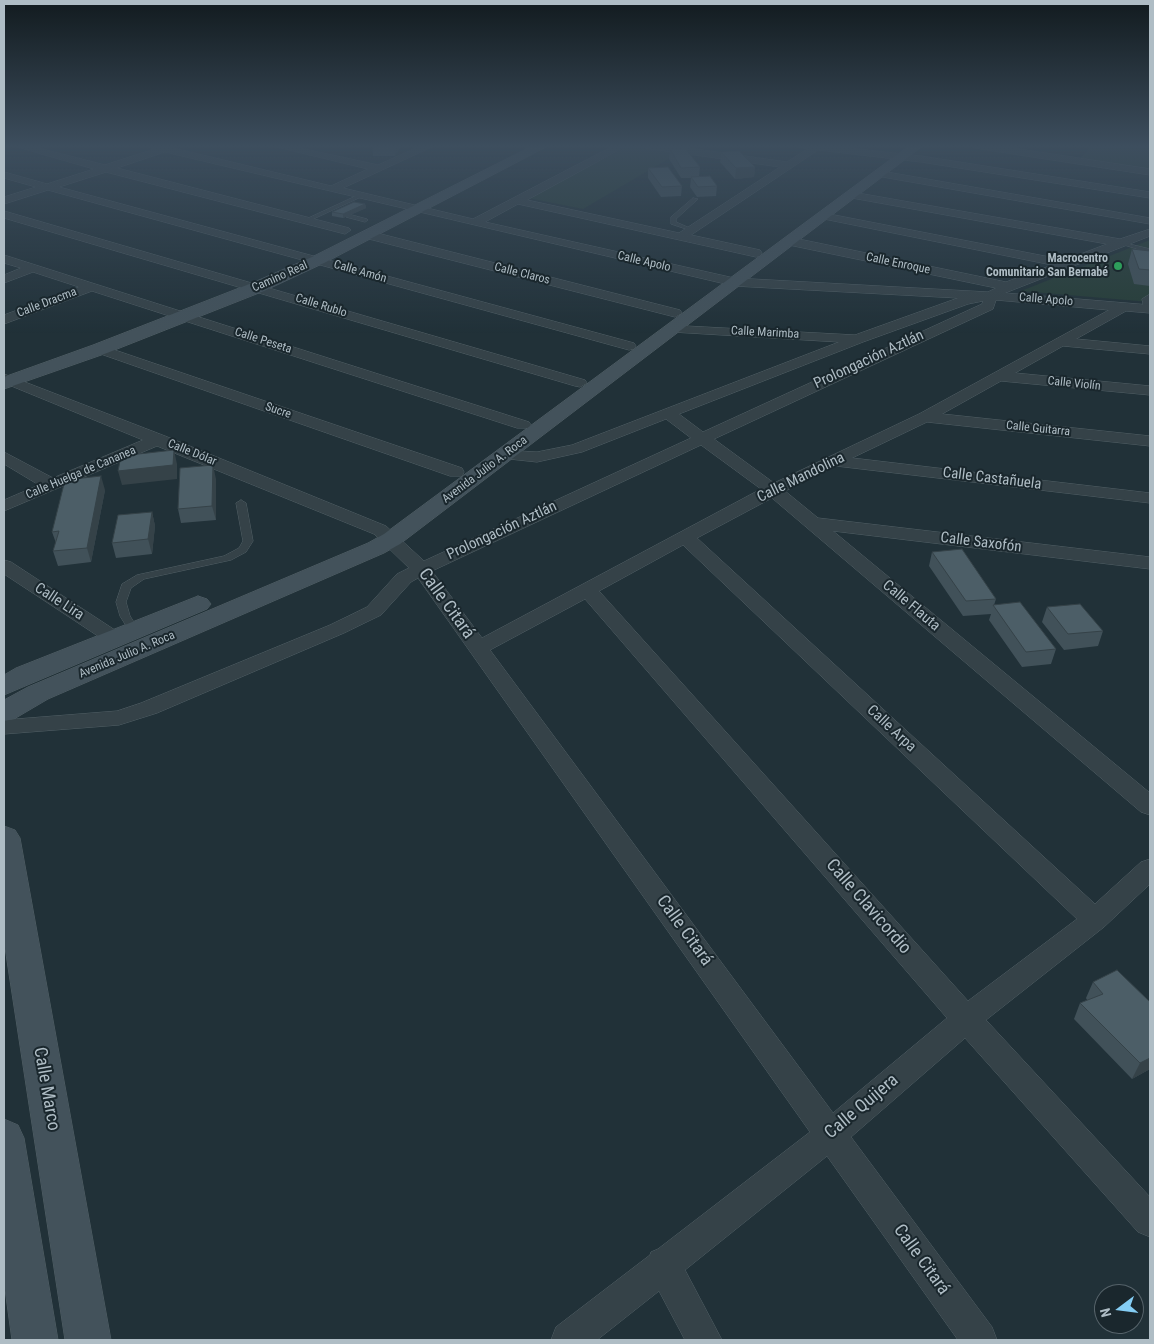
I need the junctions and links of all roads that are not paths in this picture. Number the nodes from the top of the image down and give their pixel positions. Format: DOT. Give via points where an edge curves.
graph roads {
  1 [pos="124,208"];
  2 [pos="260,208"];
  3 [pos="333,208"];
  4 [pos="394,208"];
  5 [pos="411,208"];
  6 [pos="504,208"];
  7 [pos="552,208"];
  8 [pos="685,208"];
  9 [pos="724,208"];
  10 [pos="822,208"];
  11 [pos="835,208"];
  12 [pos="924,208"];
  13 [pos="1099,208"];
  14 [pos="417,209"];
  15 [pos="326,211"];
  16 [pos="4,214"];
  17 [pos="337,214"];
  18 [pos="824,216"];
  19 [pos="307,220"];
  20 [pos="1150,221"];
  21 [pos="347,223"];
  22 [pos="474,223"];
  23 [pos="367,227"];
  24 [pos="1150,232"];
  25 [pos="686,233"];
  26 [pos="789,241"];
  27 [pos="1123,243"];
  28 [pos="1150,251"];
  29 [pos="756,253"];
  30 [pos="295,254"];
  31 [pos="4,259"];
  32 [pos="318,260"];
  33 [pos="1066,264"];
  34 [pos="34,268"];
  35 [pos="4,279"];
  36 [pos="235,280"];
  37 [pos="728,281"];
  38 [pos="91,286"];
  39 [pos="1007,286"];
  40 [pos="258,287"];
  41 [pos="991,296"];
  42 [pos="1149,305"];
  43 [pos="1124,307"];
  44 [pos="160,308"];
  45 [pos="185,316"];
  46 [pos="133,319"];
  47 [pos="4,320"];
  48 [pos="674,321"];
  49 [pos="858,339"];
  50 [pos="1062,342"];
  51 [pos="629,346"];
  52 [pos="100,349"];
  53 [pos="1150,350"];
  54 [pos="997,376"];
  55 [pos="6,381"];
  56 [pos="580,383"];
  57 [pos="1150,392"];
  58 [pos="667,413"];
  59 [pos="925,417"];
  60 [pos="523,425"];
  61 [pos="702,438"];
  62 [pos="159,439"];
  63 [pos="1150,441"];
  64 [pos="506,454"];
  65 [pos="4,457"];
  66 [pos="834,461"];
  67 [pos="456,472"];
  68 [pos="52,485"];
  69 [pos="773,490"];
  70 [pos="1150,498"];
  71 [pos="241,503"];
  72 [pos="4,506"];
  73 [pos="812,523"];
  74 [pos="386,534"];
  75 [pos="686,538"];
  76 [pos="1150,563"];
  77 [pos="4,566"];
  78 [pos="421,569"];
  79 [pos="588,590"];
  80 [pos="124,634"];
  81 [pos="478,648"];
  82 [pos="4,686"];
  83 [pos="4,712"];
  84 [pos="4,727"];
  85 [pos="1150,806"];
  86 [pos="5,854"];
  87 [pos="1150,868"];
  88 [pos="1095,920"];
  89 [pos="966,1019"];
  90 [pos="831,1134"];
  91 [pos="4,1138"];
  92 [pos="1150,1221"];
  93 [pos="663,1264"];
  94 [pos="35,1340"];
  95 [pos="88,1340"];
  96 [pos="569,1340"];
  97 [pos="704,1340"];
  98 [pos="979,1340"];
  1 -- 30 [label="street, Calle Amón"];
  2 -- 19 [label="street"];
  3 -- 15 [label="lane"];
  4 -- 23 [label="street, Camino Real"];
  5 -- 14 [label="street, Calle Apolo"];
  6 -- 22 [label="street"];
  7 -- 25 [label="street"];
  8 -- 25 [label="lane" via="673,218 673,224"];
  9 -- 25 [label="street"];
  10 -- 29 [label="street, Avenida Julio A. Roca"];
  11 -- 18 [label="street, Avenida Julio A. Roca"];
  12 -- 27 [label="street"];
  13 -- 20 [label="street"];
  14 -- 22 [label="street, Calle Apolo"];
  14 -- 23 [label="street, Camino Real"];
  15 -- 17 [label="lane"];
  15 -- 19 [label="lane"];
  16 -- 36 [label="street, Calle Rublo"];
  18 -- 26 [label="street, Avenida Julio A. Roca"];
  18 -- 33 [label="street"];
  19 -- 21 [label="street"];
  21 -- 23 [label="street, Camino Real"];
  21 -- 30 [label="street, Camino Real"];
  22 -- 37 [label="street, Calle Apolo"];
  23 -- 32 [label="street, Camino Real"];
  23 -- 48 [label="street, Calle Claros"];
  24 -- 27 [label="street, Prolongación Aztlán"];
  25 -- 29 [label="street"];
  26 -- 37 [label="street, Avenida Julio A. Roca"];
  26 -- 39 [label="street, Calle Enroque"];
  27 -- 28 [label="lane"];
  27 -- 33 [label="street, Prolongación Aztlán"];
  29 -- 37 [label="street, Avenida Julio A. Roca"];
  30 -- 32 [label="street, Calle Amón"];
  30 -- 36 [label="street, Camino Real"];
  31 -- 34 [label="street, Calle Peseta"];
  32 -- 40 [label="street, Camino Real"];
  32 -- 51 [label="street, Calle Amón"];
  33 -- 39 [label="street, Prolongación Aztlán"];
  34 -- 35 [label="street"];
  34 -- 38 [label="street, Calle Peseta"];
  36 -- 40 [label="street, Calle Rublo"];
  36 -- 44 [label="street, Camino Real"];
  37 -- 41 [label="street, Calle Apolo"];
  37 -- 48 [label="street, Avenida Julio A. Roca"];
  38 -- 44 [label="street, Calle Peseta"];
  38 -- 47 [label="street, Calle Dracma"];
  39 -- 41 [label="street, Prolongación Aztlán"];
  40 -- 45 [label="street, Camino Real"];
  40 -- 56 [label="street, Calle Rublo"];
  41 -- 43 [label="street, Calle Apolo"];
  41 -- 49 [label="street, Prolongación Aztlán" via="965,300"];
  41 -- 61 [label="street, Prolongación Aztlán" via="988,306"];
  42 -- 43 [label="street, Calle Apolo"];
  43 -- 50 [label="street, Calle Mandolina"];
  44 -- 45 [label="street, Calle Peseta"];
  44 -- 46 [label="street, Camino Real"];
  45 -- 52 [label="street, Camino Real"];
  45 -- 60 [label="street, Calle Peseta"];
  48 -- 49 [label="street, Calle Marimba"];
  48 -- 51 [label="street, Avenida Julio A. Roca"];
  48 -- 64 [label="street, Avenida Julio A. Roca"];
  49 -- 58 [label="street, Prolongación Aztlán"];
  50 -- 53 [label="street"];
  50 -- 54 [label="street, Calle Mandolina"];
  51 -- 56 [label="street, Avenida Julio A. Roca"];
  52 -- 55 [label="street, Camino Real"];
  52 -- 67 [label="street, Sucre"];
  54 -- 57 [label="street, Calle Violín"];
  54 -- 59 [label="street, Calle Mandolina"];
  55 -- 62 [label="street, Calle Dólar"];
  56 -- 60 [label="street, Avenida Julio A. Roca"];
  58 -- 61 [label="street, Calle Flauta"];
  58 -- 64 [label="street, Prolongación Aztlán" via="564,453 537,457"];
  59 -- 63 [label="street, Calle Guitarra"];
  59 -- 66 [label="street, Calle Mandolina"];
  60 -- 67 [label="street, Avenida Julio A. Roca"];
  61 -- 69 [label="street, Calle Flauta"];
  61 -- 78 [label="street, Prolongación Aztlán"];
  62 -- 68 [label="street, Calle Huelga de Cananea"];
  62 -- 74 [label="street, Calle Dólar"];
  64 -- 74 [label="street, Avenida Julio A. Roca"];
  65 -- 68 [label="street"];
  66 -- 69 [label="street, Calle Mandolina"];
  66 -- 70 [label="street, Calle Castañuela"];
  67 -- 74 [label="street, Avenida Julio A. Roca"];
  68 -- 72 [label="street, Calle Huelga de Cananea"];
  69 -- 73 [label="street, Calle Flauta"];
  69 -- 75 [label="street, Calle Mandolina"];
  71 -- 80 [label="lane" via="248,541 243,550 227,558 141,577 126,586 121,602 125,616"];
  73 -- 76 [label="street, Calle Saxofón"];
  73 -- 85 [label="street, Calle Flauta"];
  74 -- 78 [label="street, Calle Citará"];
  74 -- 80 [label="street, Avenida Julio A. Roca"];
  74 -- 83 [label="street, Avenida Julio A. Roca" via="368,551 38,693"];
  75 -- 79 [label="street, Calle Mandolina"];
  75 -- 88 [label="street, Calle Arpa"];
  77 -- 80 [label="street, Calle Lira"];
  78 -- 81 [label="street, Calle Citará"];
  78 -- 84 [label="street, Prolongación Aztlán" via="404,578 384,602 362,618 149,708 102,721"];
  79 -- 81 [label="street, Calle Mandolina"];
  79 -- 89 [label="street, Calle Clavicordio"];
  80 -- 82 [label="street, Avenida Julio A. Roca"];
  81 -- 90 [label="street, Calle Citará"];
  86 -- 95 [label="street, Calle Marco"];
  87 -- 88 [label="street, Calle Quijera"];
  88 -- 89 [label="street, Calle Quijera"];
  89 -- 90 [label="street, Calle Quijera"];
  89 -- 92 [label="street, Calle Clavicordio"];
  90 -- 93 [label="street, Calle Quijera"];
  90 -- 98 [label="street, Calle Citará"];
  91 -- 94 [label="street"];
  93 -- 96 [label="street, Calle Quijera"];
  93 -- 97 [label="street"];
}
